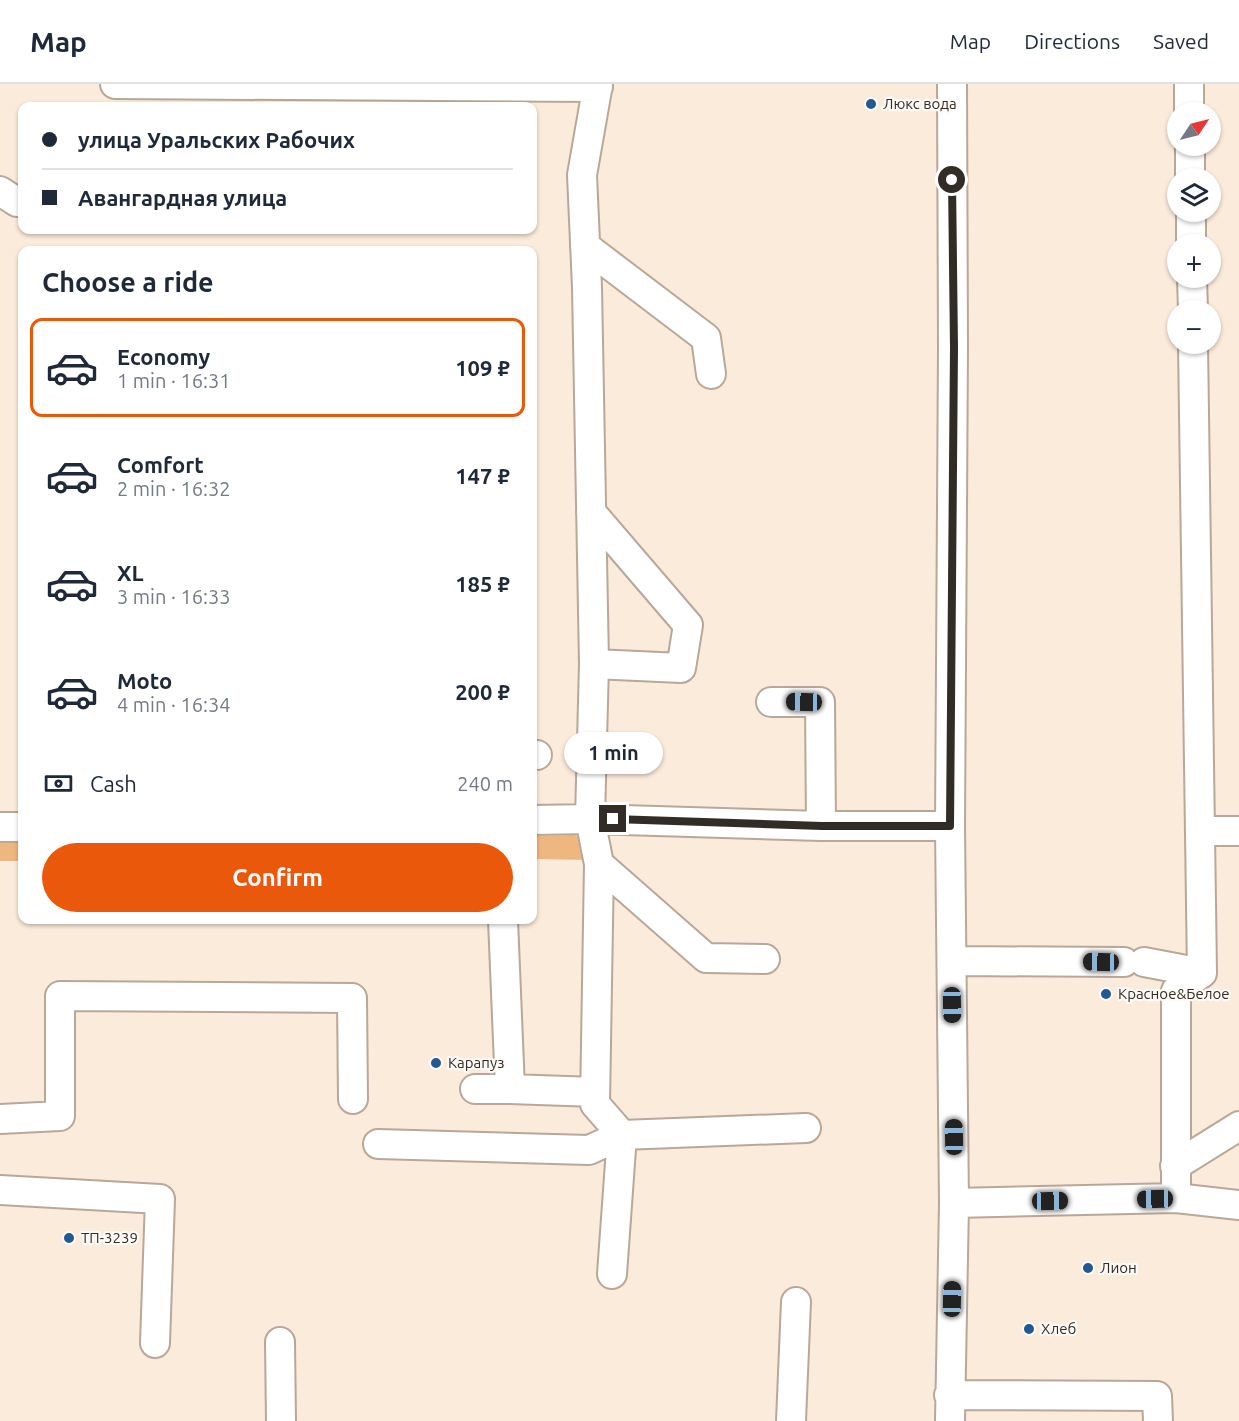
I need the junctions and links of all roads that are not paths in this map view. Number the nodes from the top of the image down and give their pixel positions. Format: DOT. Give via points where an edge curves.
graph roads {
  1 [pos="115,84"];
  2 [pos="952,84"];
  3 [pos="1189,84"];
  4 [pos="598,85"];
  5 [pos="1189,102"];
  6 [pos="585,246"];
  7 [pos="1193,354"];
  8 [pos="711,374"];
  9 [pos="591,512"];
  10 [pos="594,664"];
  11 [pos="771,702"];
  12 [pos="590,819"];
  13 [pos="537,820"];
  14 [pos="822,826"];
  15 [pos="950,826"];
  16 [pos="0,827"];
  17 [pos="18,827"];
  18 [pos="1201,831"];
  19 [pos="1239,831"];
  20 [pos="599,864"];
  21 [pos="503,924"];
  22 [pos="765,958"];
  23 [pos="952,961"];
  24 [pos="1202,973"];
  25 [pos="475,1089"];
  26 [pos="510,1089"];
  27 [pos="595,1092"];
  28 [pos="353,1099"];
  29 [pos="0,1119"];
  30 [pos="1239,1126"];
  31 [pos="806,1128"];
  32 [pos="622,1135"];
  33 [pos="378,1144"];
  34 [pos="1175,1166"];
  35 [pos="0,1190"];
  36 [pos="1176,1198"];
  37 [pos="954,1203"];
  38 [pos="1239,1205"];
  39 [pos="612,1274"];
  40 [pos="796,1302"];
  41 [pos="280,1342"];
  42 [pos="155,1343"];
  43 [pos="950,1408"];
  44 [pos="281,1421"];
  45 [pos="791,1421"];
  46 [pos="1158,1421"];
  1 -- 4 [label="street"];
  2 -- 15 [label="street"];
  3 -- 5 [label="street"];
  4 -- 6 [label="street" via="582,175"];
  6 -- 8 [label="street" via="706,338"];
  6 -- 9 [label="street"];
  7 -- 18 [label="street"];
  9 -- 10 [label="street"];
  9 -- 10 [label="street" via="688,625 681,668"];
  10 -- 12 [label="street"];
  11 -- 14 [label="street" via="820,702"];
  12 -- 13 [label="street"];
  12 -- 14 [label="street"];
  12 -- 20 [label="street"];
  14 -- 15 [label="street"];
  15 -- 23 [label="street"];
  16 -- 17 [label="street"];
  18 -- 19 [label="street"];
  18 -- 24 [label="street"];
  20 -- 22 [label="street" via="706,958"];
  20 -- 27 [label="street"];
  21 -- 26 [label="street"];
  23 -- 24 [label="street" via="1134,963"];
  23 -- 37 [label="street"];
  24 -- 34 [label="street" via="1176,991"];
  25 -- 26 [label="street"];
  26 -- 27 [label="street"];
  27 -- 32 [label="street" via="595,1104"];
  28 -- 29 [label="street" via="352,998 60,996 60,1116"];
  30 -- 34 [label="street"];
  31 -- 32 [label="street"];
  32 -- 33 [label="street" via="589,1150"];
  32 -- 39 [label="street"];
  34 -- 36 [label="street"];
  35 -- 42 [label="street" via="160,1199"];
  36 -- 37 [label="street"];
  36 -- 38 [label="street"];
  37 -- 43 [label="street"];
  40 -- 45 [label="street"];
  41 -- 44 [label="street"];
  43 -- 46 [label="street" via="1157,1396"];
}
